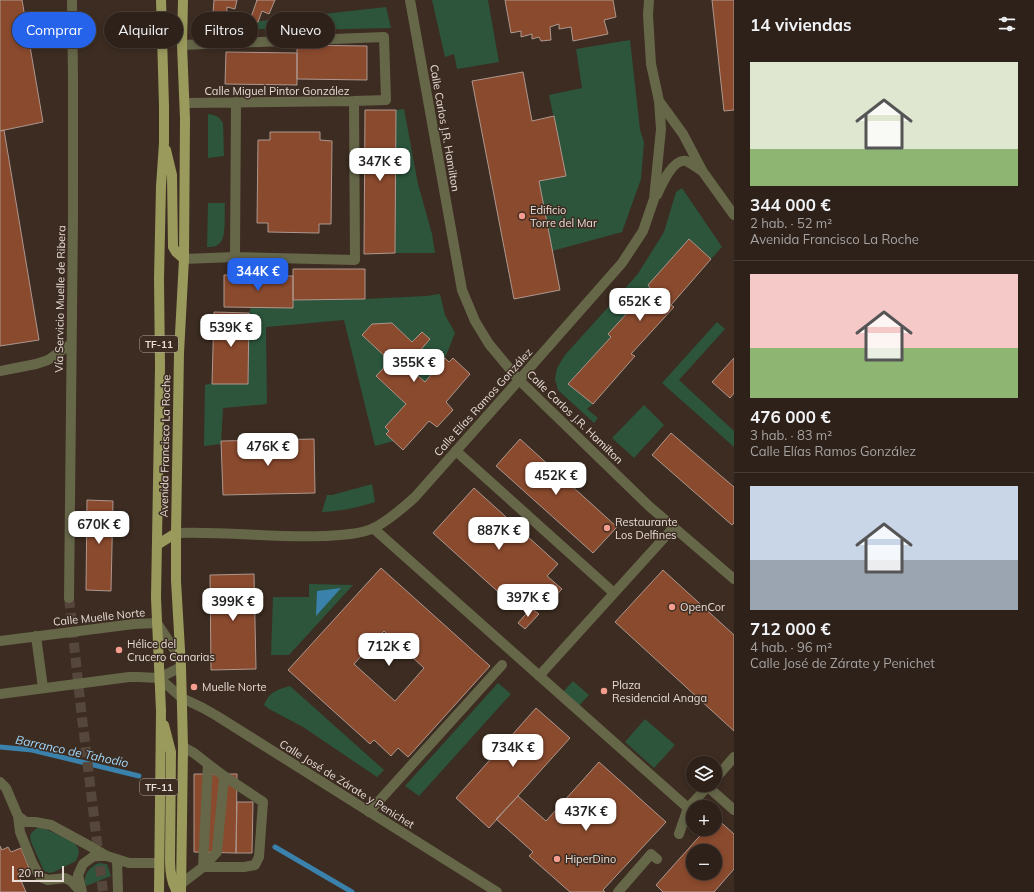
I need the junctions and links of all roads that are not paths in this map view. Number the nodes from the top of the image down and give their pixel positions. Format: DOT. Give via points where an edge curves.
graph roads {
  1 [pos="72,0"];
  2 [pos="162,0"];
  3 [pos="410,0"];
  4 [pos="649,0"];
  5 [pos="184,3"];
  6 [pos="183,24"];
  7 [pos="183,45"];
  8 [pos="182,48"];
  9 [pos="354,101"];
  10 [pos="659,101"];
  11 [pos="236,102"];
  12 [pos="185,103"];
  13 [pos="164,142"];
  14 [pos="703,172"];
  15 [pos="654,199"];
  16 [pos="734,215"];
  17 [pos="235,257"];
  18 [pos="184,259"];
  19 [pos="71,344"];
  20 [pos="0,371"];
  21 [pos="520,380"];
  22 [pos="456,451"];
  23 [pos="674,527"];
  24 [pos="373,528"];
  25 [pos="176,533"];
  26 [pos="157,545"];
  27 [pos="734,579"];
  28 [pos="614,594"];
  29 [pos="69,598"];
  30 [pos="157,623"];
  31 [pos="36,636"];
  32 [pos="0,641"];
  33 [pos="181,663"];
  34 [pos="502,665"];
  35 [pos="539,676"];
  36 [pos="159,678"];
  37 [pos="43,688"];
  38 [pos="0,694"];
  39 [pos="182,698"];
  40 [pos="161,711"];
  41 [pos="183,747"];
  42 [pos="734,757"];
  43 [pos="208,764"];
  44 [pos="722,771"];
  45 [pos="224,776"];
  46 [pos="0,782"];
  47 [pos="703,792"];
  48 [pos="715,792"];
  49 [pos="696,800"];
  50 [pos="686,806"];
  51 [pos="734,810"];
  52 [pos="369,812"];
  53 [pos="686,814"];
  54 [pos="18,816"];
  55 [pos="679,834"];
  56 [pos="112,858"];
  57 [pos="657,860"];
  58 [pos="159,863"];
  59 [pos="203,868"];
  60 [pos="180,889"];
  61 [pos="82,892"];
  62 [pos="118,892"];
  63 [pos="159,892"];
  64 [pos="497,892"];
  65 [pos="618,892"];
  1 -- 19 [label="street, Vía Servicio Muelle de Ribera" via="74,78"];
  2 -- 13 [label="main road, Avenida Francisco La Roche / TF-11"];
  3 -- 21 [label="street, Calle Carlos J.R. Hamilton" via="462,290 475,321 489,344"];
  4 -- 10 [label="street, Calle Elías Ramos González" via="651,64"];
  5 -- 6 [label="main road, Avenida Francisco La Roche / TF-11"];
  7 -- 9 [label="street" via="384,37 386,100"];
  8 -- 12 [label="main road, Avenida Francisco La Roche / TF-11"];
  9 -- 11 [label="street, Calle Miguel Pintor González"];
  9 -- 17 [label="street, Calle Miguel Pintor González" via="355,260"];
  10 -- 14 [label="street" via="683,134"];
  10 -- 15 [label="street, Calle Elías Ramos González" via="661,129"];
  11 -- 12 [label="street, Calle Miguel Pintor González"];
  11 -- 17 [label="street"];
  12 -- 18 [label="main road, Avenida Francisco La Roche / TF-11"];
  13 -- 18 [label="main road" via="172,174 173,247"];
  13 -- 26 [label="main road, Avenida Francisco La Roche / TF-11" via="159,271"];
  14 -- 15 [label="street" via="686,161 680,161 672,167"];
  14 -- 16 [label="street"];
  15 -- 21 [label="street, Calle Elías Ramos González" via="643,231 622,264"];
  17 -- 18 [label="street, Calle Miguel Pintor González"];
  18 -- 25 [label="main road, Avenida Francisco La Roche / TF-11" via="179,352"];
  19 -- 20 [label="street" via="48,360"];
  19 -- 29 [label="street, Vía Servicio Muelle de Ribera"];
  21 -- 22 [label="street, Calle Elías Ramos González"];
  21 -- 23 [label="street, Calle Carlos J.R. Hamilton" via="650,507"];
  22 -- 24 [label="street, Calle Elías Ramos González" via="415,496"];
  22 -- 28 [label="street"];
  23 -- 27 [label="street, Calle Carlos J.R. Hamilton"];
  23 -- 28 [label="street"];
  24 -- 25 [label="street, Calle Elías Ramos González" via="349,535 297,537"];
  24 -- 35 [label="street"];
  25 -- 26 [label="main road"];
  25 -- 33 [label="main road, Avenida Francisco La Roche / TF-11"];
  26 -- 30 [label="main road, Avenida Francisco La Roche / TF-11"];
  28 -- 35 [label="street"];
  30 -- 31 [label="street, Calle Muelle Norte"];
  30 -- 33 [label="street, Calle Muelle Norte"];
  30 -- 36 [label="main road, Avenida Francisco La Roche / TF-11"];
  31 -- 32 [label="street, Calle Muelle Norte"];
  31 -- 37 [label="street"];
  33 -- 36 [label="street"];
  33 -- 39 [label="main road, Avenida Francisco La Roche / TF-11"];
  34 -- 52 [label="street"];
  35 -- 50 [label="street"];
  36 -- 37 [label="street" via="129,677"];
  36 -- 39 [label="street"];
  36 -- 40 [label="main road, Avenida Francisco La Roche / TF-11"];
  37 -- 38 [label="street"];
  39 -- 41 [label="main road, Avenida Francisco La Roche / TF-11"];
  39 -- 52 [label="street, Calle José de Zárate y Penichet" via="204,708"];
  40 -- 58 [label="main road, Avenida Francisco La Roche / TF-11"];
  40 -- 60 [label="main road" via="171,752 171,876 173,886"];
  41 -- 43 [label="street"];
  41 -- 60 [label="main road, Avenida Francisco La Roche / TF-11"];
  42 -- 44 [label="street"];
  43 -- 45 [label="street"];
  43 -- 59 [label="street"];
  45 -- 59 [label="street" via="217,852"];
  45 -- 59 [label="street" via="262,802 260,858 255,865 244,867"];
  46 -- 54 [label="street" via="6,788"];
  47 -- 49 [label="street"];
  48 -- 51 [label="street"];
  52 -- 64 [label="street, Calle José de Zárate y Penichet"];
  53 -- 55 [label="street"];
  54 -- 56 [label="street" via="26,822 51,825"];
  54 -- 61 [label="street" via="20,832 40,877 48,880 65,878"];
  56 -- 58 [label="street" via="129,863"];
  56 -- 61 [label="street" via="94,856 82,864 78,875"];
  56 -- 62 [label="street"];
  57 -- 65 [label="street" via="651,854"];
  58 -- 63 [label="main road, Avenida Francisco La Roche / TF-11"];
  59 -- 60 [label="street"];
}
